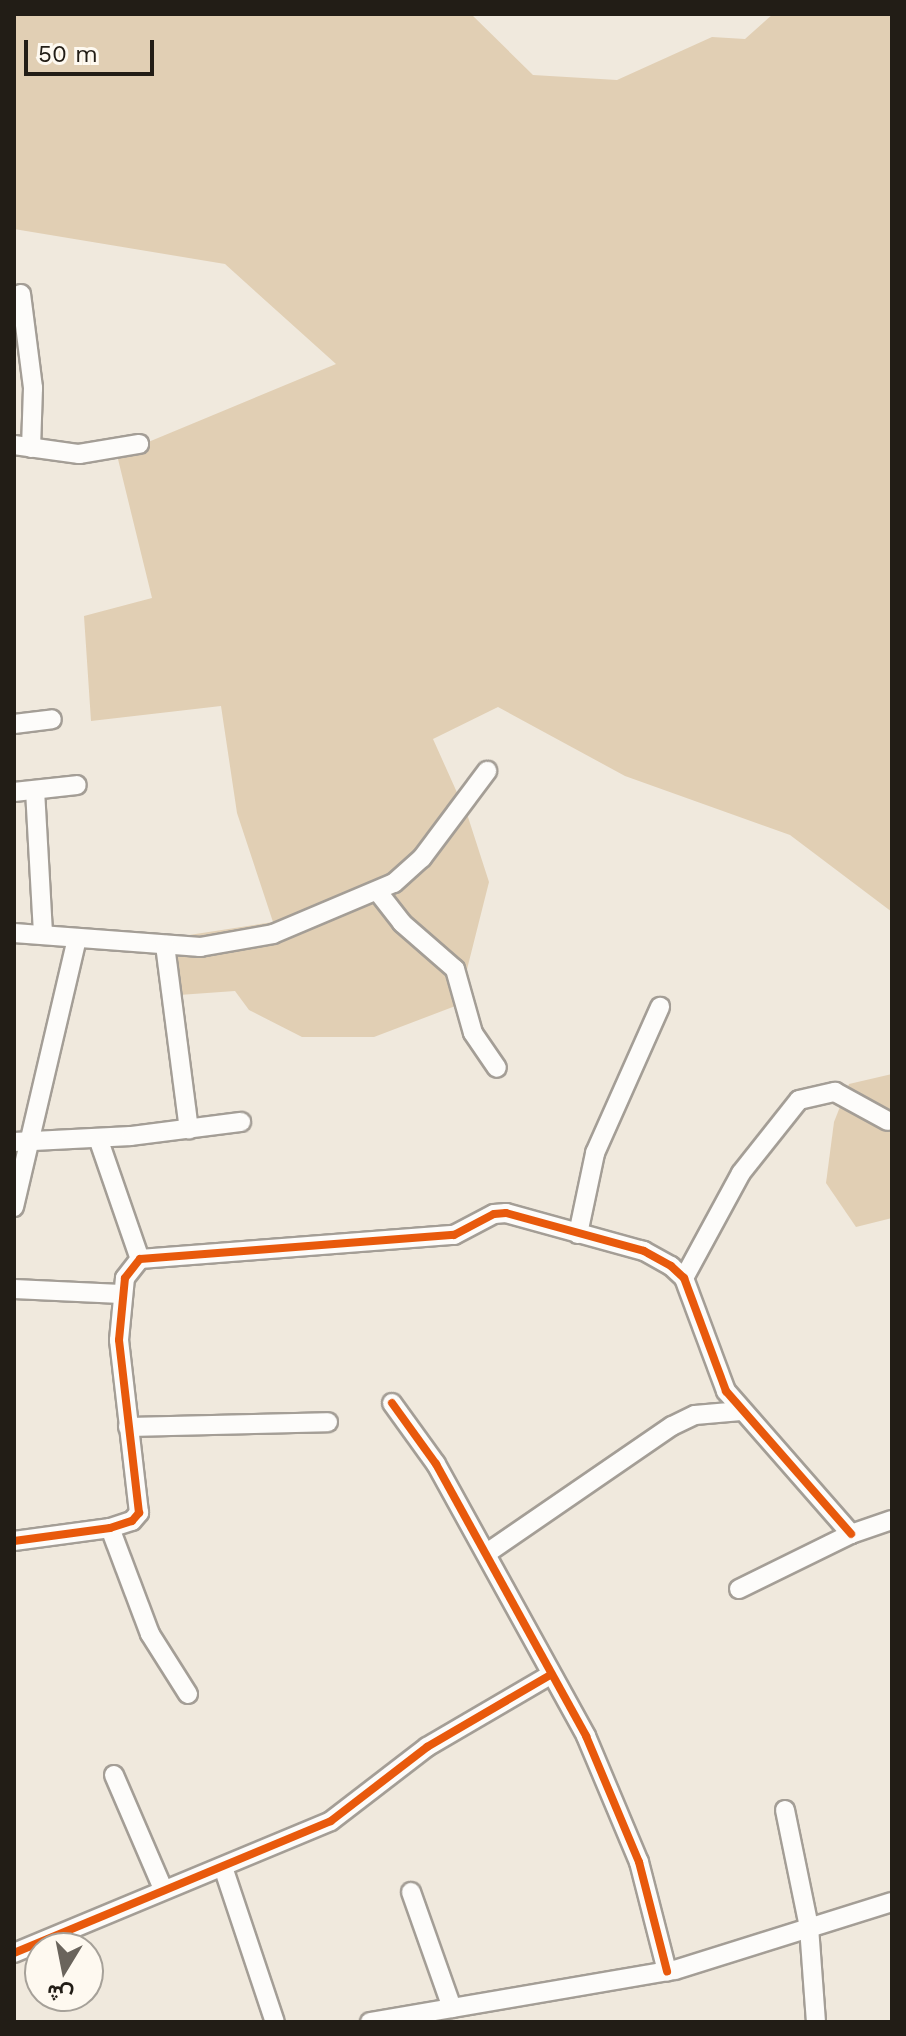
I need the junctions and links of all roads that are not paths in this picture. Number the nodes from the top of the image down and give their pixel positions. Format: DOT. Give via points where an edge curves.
graph roads {
  1 [pos="21,294"];
  2 [pos="139,444"];
  3 [pos="23,446"];
  4 [pos="52,719"];
  5 [pos="14,724"];
  6 [pos="487,771"];
  7 [pos="77,785"];
  8 [pos="35,790"];
  9 [pos="14,792"];
  10 [pos="378,892"];
  11 [pos="14,933"];
  12 [pos="43,934"];
  13 [pos="77,939"];
  14 [pos="165,945"];
  15 [pos="660,1007"];
  16 [pos="497,1068"];
  17 [pos="888,1121"];
  18 [pos="241,1122"];
  19 [pos="189,1129"];
  20 [pos="98,1138"];
  21 [pos="22,1142"];
  22 [pos="14,1207"];
  23 [pos="578,1234"];
  24 [pos="140,1259"];
  25 [pos="684,1278"];
  26 [pos="14,1289"];
  27 [pos="121,1294"];
  28 [pos="392,1403"];
  29 [pos="741,1411"];
  30 [pos="328,1422"];
  31 [pos="128,1427"];
  32 [pos="892,1520"];
  33 [pos="110,1528"];
  34 [pos="851,1534"];
  35 [pos="14,1541"];
  36 [pos="487,1553"];
  37 [pos="739,1589"];
  38 [pos="550,1675"];
  39 [pos="188,1694"];
  40 [pos="114,1775"];
  41 [pos="785,1810"];
  42 [pos="223,1867"];
  43 [pos="163,1889"];
  44 [pos="411,1892"];
  45 [pos="892,1902"];
  46 [pos="809,1927"];
  47 [pos="14,1953"];
  48 [pos="667,1971"];
  49 [pos="452,2008"];
  50 [pos="275,2022"];
  51 [pos="370,2022"];
  52 [pos="816,2022"];
  1 -- 3 [label="street" via="33,388"];
  2 -- 3 [label="street" via="98,453"];
  4 -- 5 [label="street"];
  6 -- 10 [label="street" via="422,858"];
  7 -- 8 [label="street"];
  8 -- 9 [label="street"];
  8 -- 12 [label="street"];
  10 -- 14 [label="street" via="255,940"];
  10 -- 16 [label="street" via="402,923 455,969 473,1033"];
  11 -- 12 [label="street"];
  12 -- 13 [label="street"];
  13 -- 14 [label="street"];
  13 -- 21 [label="street"];
  14 -- 19 [label="street"];
  15 -- 23 [label="street" via="595,1153"];
  17 -- 25 [label="street" via="835,1092 799,1100 741,1173"];
  18 -- 19 [label="street"];
  19 -- 20 [label="street"];
  20 -- 21 [label="street"];
  20 -- 24 [label="street"];
  21 -- 22 [label="street"];
  23 -- 24 [label="street" via="494,1214 454,1235"];
  23 -- 25 [label="street" via="644,1251"];
  24 -- 27 [label="street" via="125,1278"];
  25 -- 29 [label="street" via="714,1368"];
  26 -- 27 [label="street"];
  27 -- 31 [label="street" via="119,1357"];
  28 -- 36 [label="street" via="436,1464"];
  29 -- 34 [label="street"];
  29 -- 36 [label="street" via="695,1415 672,1426"];
  30 -- 31 [label="street"];
  31 -- 33 [label="street" via="141,1501 132,1521"];
  32 -- 34 [label="street"];
  33 -- 35 [label="street"];
  33 -- 39 [label="street" via="150,1634"];
  34 -- 37 [label="street"];
  36 -- 38 [label="street"];
  38 -- 42 [label="street" via="427,1747 331,1821"];
  38 -- 48 [label="street" via="586,1736 639,1862"];
  40 -- 43 [label="street"];
  41 -- 46 [label="street"];
  42 -- 43 [label="street"];
  42 -- 50 [label="street"];
  43 -- 47 [label="street"];
  44 -- 49 [label="street"];
  45 -- 46 [label="street"];
  46 -- 48 [label="street"];
  46 -- 52 [label="street"];
  48 -- 49 [label="street"];
  49 -- 51 [label="street"];
}
